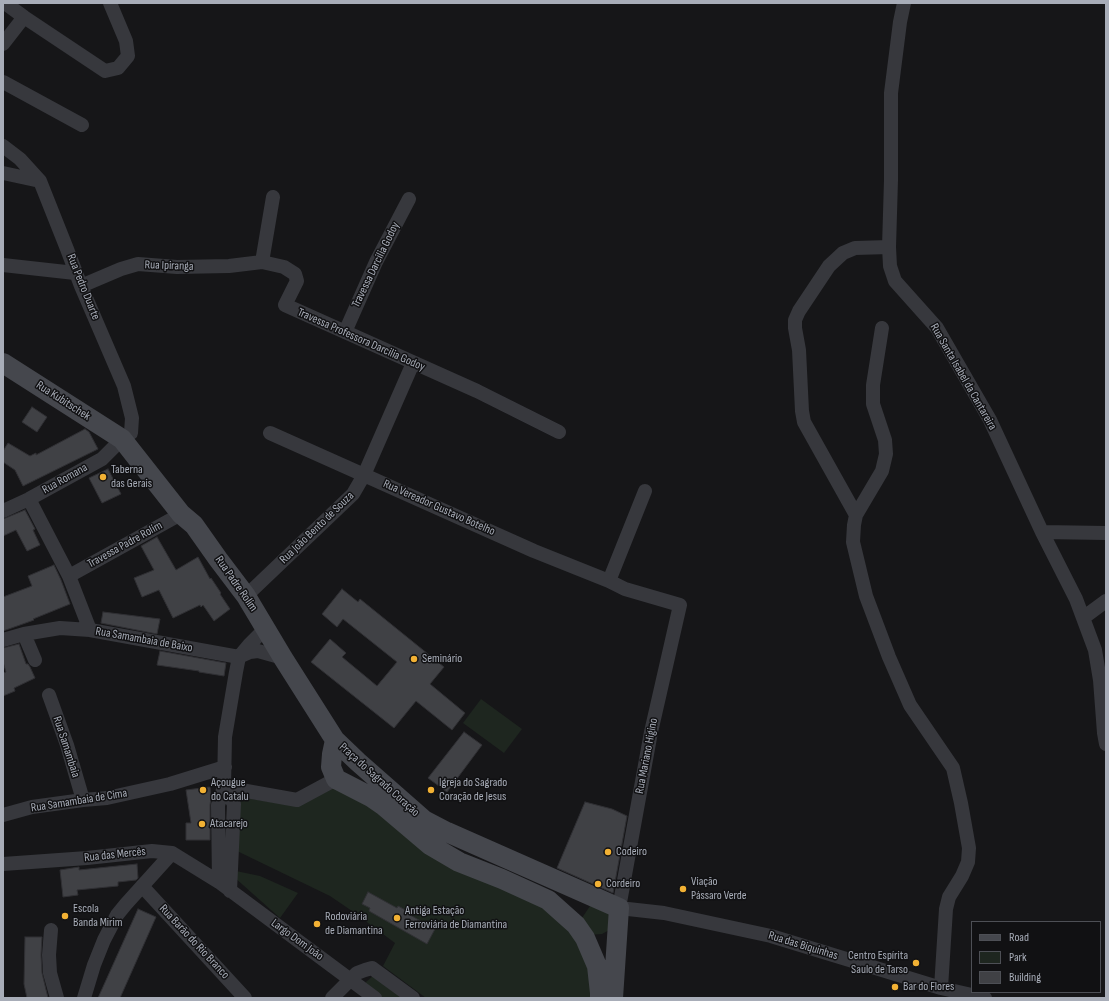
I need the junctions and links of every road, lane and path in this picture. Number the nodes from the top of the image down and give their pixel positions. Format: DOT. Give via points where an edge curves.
graph roads {
  1 [pos="5,3"];
  2 [pos="110,3"];
  3 [pos="904,3"];
  4 [pos="24,17"];
  5 [pos="3,44"];
  6 [pos="3,82"];
  7 [pos="82,125"];
  8 [pos="3,146"];
  9 [pos="3,173"];
  10 [pos="40,181"];
  11 [pos="273,197"];
  12 [pos="409,199"];
  13 [pos="889,247"];
  14 [pos="262,262"];
  15 [pos="3,265"];
  16 [pos="76,273"];
  17 [pos="81,286"];
  18 [pos="882,328"];
  19 [pos="345,332"];
  20 [pos="3,363"];
  21 [pos="413,363"];
  22 [pos="559,432"];
  23 [pos="270,433"];
  24 [pos="122,439"];
  25 [pos="364,475"];
  26 [pos="645,491"];
  27 [pos="29,499"];
  28 [pos="6,505"];
  29 [pos="181,514"];
  30 [pos="856,515"];
  31 [pos="1042,532"];
  32 [pos="1106,533"];
  33 [pos="69,576"];
  34 [pos="609,581"];
  35 [pos="246,596"];
  36 [pos="1106,601"];
  37 [pos="680,605"];
  38 [pos="1083,618"];
  39 [pos="265,629"];
  40 [pos="90,630"];
  41 [pos="24,634"];
  42 [pos="3,640"];
  43 [pos="239,657"];
  44 [pos="282,658"];
  45 [pos="35,660"];
  46 [pos="49,695"];
  47 [pos="335,740"];
  48 [pos="1106,744"];
  49 [pos="358,762"];
  50 [pos="225,767"];
  51 [pos="339,780"];
  52 [pos="224,787"];
  53 [pos="83,800"];
  54 [pos="3,815"];
  55 [pos="172,853"];
  56 [pos="3,864"];
  57 [pos="142,886"];
  58 [pos="224,886"];
  59 [pos="601,900"];
  60 [pos="618,916"];
  61 [pos="51,930"];
  62 [pos="581,932"];
  63 [pos="350,979"];
  64 [pos="941,988"];
  65 [pos="978,997"];
  66 [pos="57,998"];
  67 [pos="84,998"];
  68 [pos="245,998"];
  69 [pos="332,998"];
  70 [pos="375,998"];
  71 [pos="413,998"];
  72 [pos="600,998"];
  73 [pos="613,998"];
  1 -- 4 [label="street"];
  2 -- 4 [label="street" via="126,41 128,56 118,68 105,71"];
  3 -- 13 [label="street, Rua Santa Isabel da Cantareira" via="891,93"];
  4 -- 5 [label="street"];
  6 -- 7 [label="street"];
  8 -- 10 [label="street, Rua Pedro Duarte" via="20,159"];
  9 -- 10 [label="street"];
  10 -- 16 [label="street, Rua Pedro Duarte"];
  11 -- 14 [label="street"];
  12 -- 19 [label="street, Travessa Darcilia Godoy" via="376,262"];
  13 -- 30 [label="street" via="855,248 843,253 829,266 799,310 795,328 804,422"];
  13 -- 31 [label="street, Rua Santa Isabel da Cantareira" via="890,266 896,281 941,334 990,420"];
  14 -- 17 [label="street, Rua Ipiranga" via="229,266 177,267 138,264"];
  14 -- 19 [label="street, Travessa Professora Darcilia Godoy" via="284,267 295,274 296,281 285,305"];
  15 -- 16 [label="street"];
  16 -- 17 [label="street, Rua Pedro Duarte"];
  17 -- 24 [label="street, Rua Pedro Duarte" via="124,386 132,425 131,433"];
  18 -- 30 [label="street" via="873,385 873,404 885,440 886,454 882,471"];
  19 -- 21 [label="street, Travessa Professora Darcilia Godoy"];
  20 -- 24 [label="street, Rua Kubitschek"];
  21 -- 22 [label="street, Travessa Professora Darcilia Godoy" via="477,391"];
  21 -- 25 [label="street, Rua João Bento de Souza"];
  23 -- 25 [label="street, Rua Vereador Gustavo Botelho"];
  24 -- 27 [label="street, Rua Romana" via="102,459"];
  24 -- 29 [label="street, Rua Padre Rolim"];
  25 -- 34 [label="street, Rua Vereador Gustavo Botelho" via="534,551"];
  25 -- 35 [label="street, Rua João Bento de Souza" via="353,494"];
  26 -- 34 [label="street"];
  27 -- 28 [label="street, Rua Romana"];
  27 -- 33 [label="street"];
  29 -- 33 [label="street, Travessa Padre Rolim"];
  29 -- 35 [label="street, Rua Padre Rolim" via="194,525"];
  30 -- 64 [label="street" via="853,542 866,596 910,705 953,768 961,803 969,848 968,862 946,909"];
  31 -- 32 [label="street"];
  31 -- 38 [label="street, Rua Santa Isabel da Cantareira"];
  33 -- 40 [label="street"];
  34 -- 37 [label="street, Rua Vereador Gustavo Botelho"];
  35 -- 39 [label="street, Rua Padre Rolim"];
  36 -- 38 [label="street"];
  37 -- 60 [label="street, Rua Mariano Higino" via="651,732"];
  38 -- 48 [label="street, Rua Santa Isabel da Cantareira" via="1095,650"];
  39 -- 43 [label="street"];
  39 -- 44 [label="street, Rua Padre Rolim"];
  40 -- 41 [label="street, Rua Samambaia de Baixo" via="60,628"];
  40 -- 43 [label="street, Rua Samambaia de Baixo"];
  41 -- 42 [label="street, Rua Samambaia de Baixo"];
  41 -- 45 [label="street"];
  43 -- 44 [label="street, Rua Samambaia de Baixo" via="258,651"];
  43 -- 50 [label="street" via="225,737"];
  44 -- 47 [label="street, Rua Padre Rolim"];
  46 -- 53 [label="street, Rua Samambaia"];
  47 -- 49 [label="street, Praça do Sagrado Coração"];
  47 -- 51 [label="street, Praça do Sagrado Coração" via="331,767"];
  49 -- 51 [label="street" via="357,769 348,780"];
  49 -- 59 [label="street, Praça do Sagrado Coração" via="424,820"];
  50 -- 52 [label="street"];
  50 -- 53 [label="street, Rua Samambaia de Cima" via="130,794"];
  51 -- 52 [label="street" via="297,800"];
  51 -- 62 [label="street, Praça do Sagrado Coração" via="371,797 430,845 459,862 548,900"];
  52 -- 58 [label="street" via="218,805"];
  53 -- 54 [label="street, Rua Samambaia de Cima"];
  55 -- 56 [label="street, Rua das Mercês" via="152,851"];
  55 -- 57 [label="street"];
  55 -- 58 [label="street, Rua das Mercês"];
  57 -- 67 [label="street" via="117,916 94,965"];
  57 -- 68 [label="street, Rua Barão do Rio Branco"];
  58 -- 63 [label="street, Largo Dom João"];
  59 -- 60 [label="street, Praça do Sagrado Coração"];
  59 -- 62 [label="street" via="591,903 579,916"];
  60 -- 62 [label="street" via="612,930 605,936 595,938"];
  60 -- 64 [label="street, Rua das Biquinhas" via="664,913 771,936"];
  60 -- 73 [label="street"];
  61 -- 66 [label="street" via="50,973"];
  62 -- 72 [label="street, Praça do Sagrado Coração" via="597,966"];
  63 -- 69 [label="street"];
  63 -- 70 [label="street, Largo Dom João"];
  63 -- 71 [label="street" via="357,973 372,968"];
  64 -- 65 [label="street, Rua das Biquinhas"];
}
